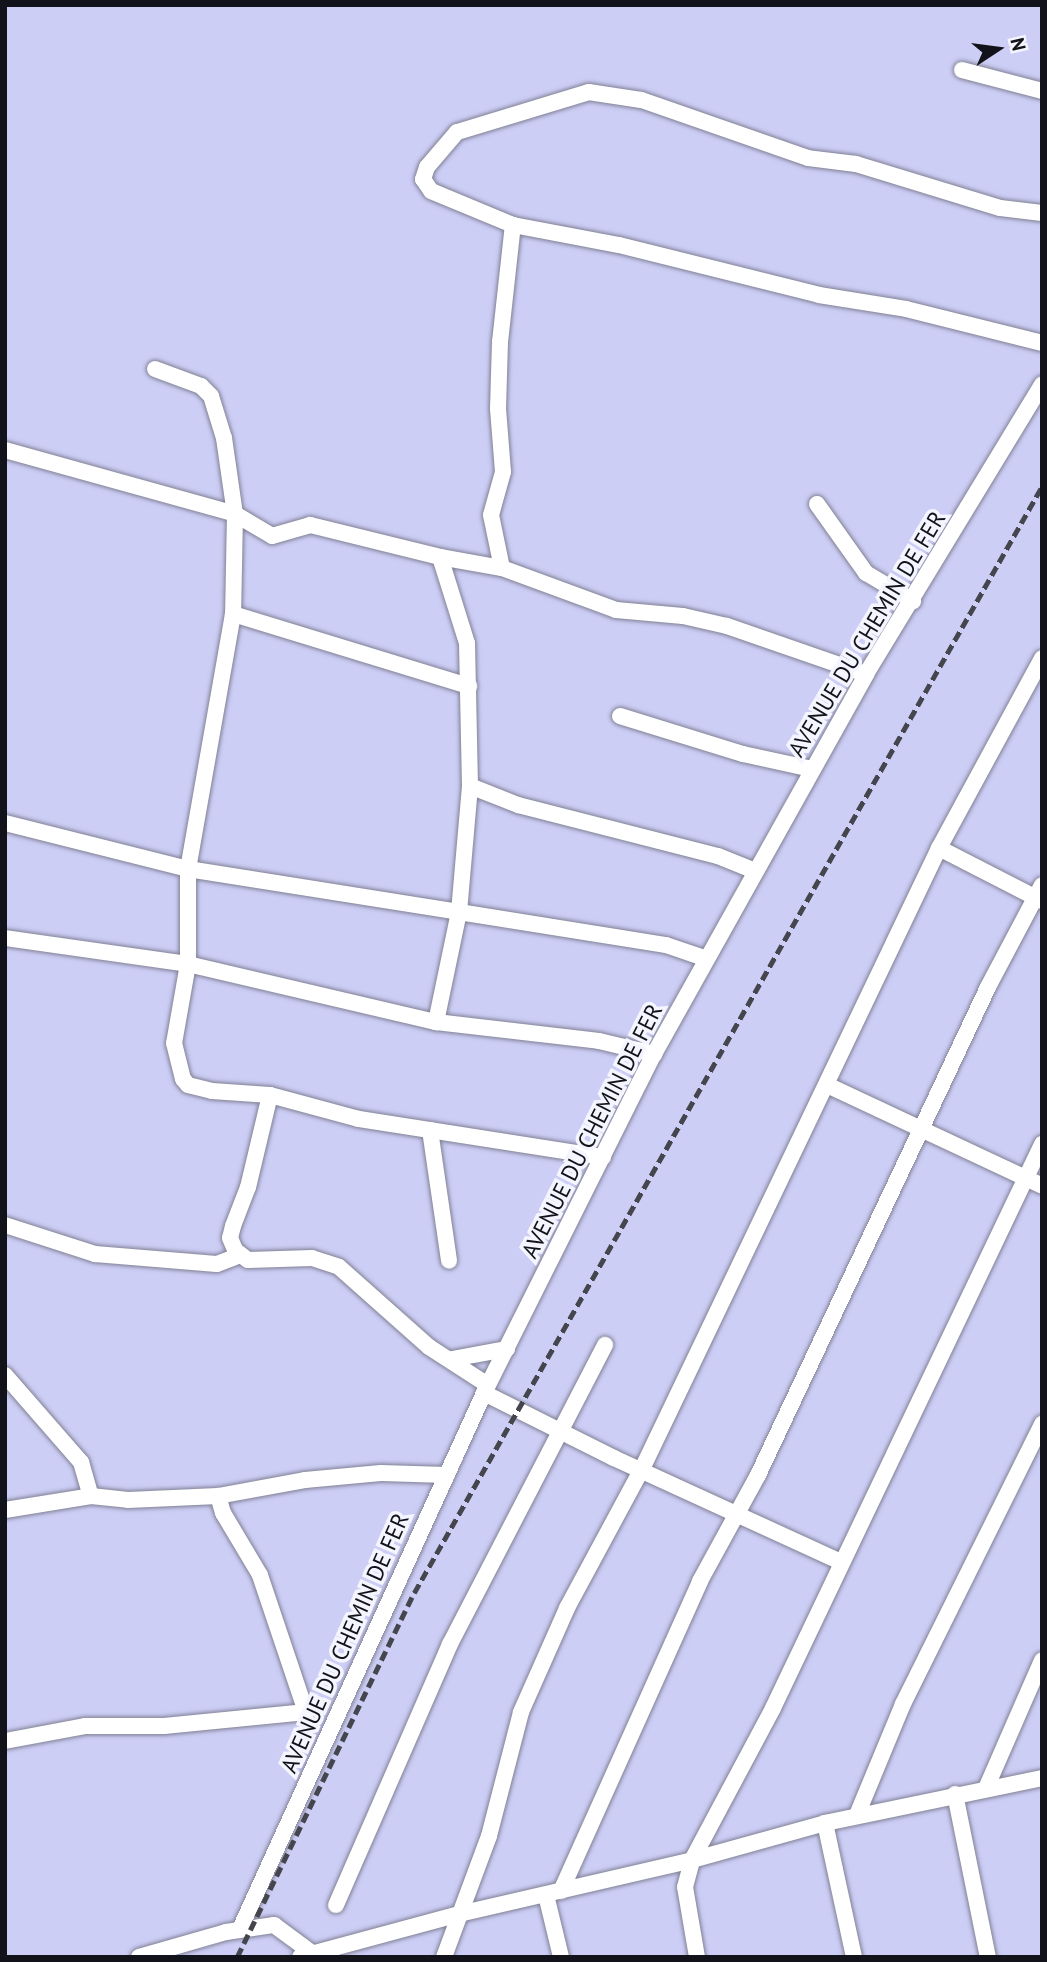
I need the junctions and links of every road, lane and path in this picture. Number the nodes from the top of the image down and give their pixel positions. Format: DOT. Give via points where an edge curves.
graph roads {
  1 [pos="962,69"];
  2 [pos="1042,91"];
  3 [pos="1042,214"];
  4 [pos="513,225"];
  5 [pos="1042,343"];
  6 [pos="155,369"];
  7 [pos="1042,384"];
  8 [pos="5,450"];
  9 [pos="817,504"];
  10 [pos="235,514"];
  11 [pos="440,557"];
  12 [pos="502,568"];
  13 [pos="913,601"];
  14 [pos="233,614"];
  15 [pos="1042,658"];
  16 [pos="866,674"];
  17 [pos="469,686"];
  18 [pos="620,716"];
  19 [pos="812,769"];
  20 [pos="470,786"];
  21 [pos="5,823"];
  22 [pos="939,848"];
  23 [pos="188,869"];
  24 [pos="755,871"];
  25 [pos="1040,895"];
  26 [pos="458,912"];
  27 [pos="5,938"];
  28 [pos="707,959"];
  29 [pos="188,964"];
  30 [pos="436,1022"];
  31 [pos="654,1054"];
  32 [pos="829,1086"];
  33 [pos="270,1095"];
  34 [pos="430,1130"];
  35 [pos="922,1130"];
  36 [pos="1042,1144"];
  37 [pos="603,1157"];
  38 [pos="1025,1178"];
  39 [pos="1042,1186"];
  40 [pos="5,1225"];
  41 [pos="240,1255"];
  42 [pos="449,1261"];
  43 [pos="605,1345"];
  44 [pos="507,1349"];
  45 [pos="452,1359"];
  46 [pos="5,1375"];
  47 [pos="486,1389"];
  48 [pos="1042,1424"];
  49 [pos="559,1431"];
  50 [pos="642,1469"];
  51 [pos="447,1475"];
  52 [pos="91,1496"];
  53 [pos="218,1496"];
  54 [pos="5,1510"];
  55 [pos="736,1514"];
  56 [pos="841,1562"];
  57 [pos="1042,1660"];
  58 [pos="5,1741"];
  59 [pos="1042,1778"];
  60 [pos="986,1786"];
  61 [pos="955,1794"];
  62 [pos="858,1815"];
  63 [pos="825,1823"];
  64 [pos="691,1860"];
  65 [pos="553,1893"];
  66 [pos="336,1905"];
  67 [pos="458,1914"];
  68 [pos="240,1929"];
  69 [pos="306,1955"];
  70 [pos="139,1957"];
  71 [pos="444,1957"];
  72 [pos="561,1957"];
  73 [pos="697,1957"];
  74 [pos="854,1957"];
  75 [pos="988,1957"];
  1 -- 2 [label="street"];
  3 -- 4 [label="street" via="1000,208 856,164 808,158 641,100 589,92 457,132 427,167 423,179 431,191"];
  4 -- 5 [label="street" via="619,245 820,295 906,309"];
  4 -- 12 [label="street" via="500,342 498,409 503,472 491,515"];
  6 -- 10 [label="street" via="201,386 211,397 224,438"];
  7 -- 13 [label="street, AVENUE DU CHEMIN DE FER"];
  8 -- 10 [label="street"];
  9 -- 13 [label="street" via="866,573"];
  10 -- 11 [label="street" via="272,536 310,525"];
  10 -- 14 [label="street"];
  11 -- 12 [label="street"];
  11 -- 17 [label="street" via="463,627"];
  12 -- 16 [label="street" via="616,610 683,616 727,626"];
  13 -- 16 [label="street, AVENUE DU CHEMIN DE FER"];
  14 -- 17 [label="street"];
  14 -- 23 [label="street"];
  15 -- 22 [label="street"];
  16 -- 19 [label="street, AVENUE DU CHEMIN DE FER"];
  17 -- 20 [label="street"];
  18 -- 19 [label="street"];
  19 -- 24 [label="street, AVENUE DU CHEMIN DE FER"];
  20 -- 24 [label="street" via="518,805 718,856"];
  20 -- 26 [label="street"];
  21 -- 23 [label="street"];
  22 -- 25 [label="street"];
  22 -- 32 [label="street"];
  23 -- 26 [label="street"];
  23 -- 29 [label="street"];
  24 -- 28 [label="street, AVENUE DU CHEMIN DE FER"];
  25 -- 35 [label="street" via="988,987"];
  26 -- 28 [label="street" via="666,945"];
  26 -- 30 [label="street"];
  27 -- 29 [label="street"];
  28 -- 31 [label="street, AVENUE DU CHEMIN DE FER"];
  29 -- 30 [label="street"];
  29 -- 33 [label="street" via="174,1043 183,1079 188,1085 212,1091"];
  30 -- 31 [label="street" via="599,1041"];
  31 -- 37 [label="street, AVENUE DU CHEMIN DE FER"];
  32 -- 35 [label="street"];
  32 -- 50 [label="street"];
  33 -- 34 [label="street" via="359,1119"];
  33 -- 41 [label="street" via="230,1238"];
  34 -- 37 [label="street"];
  34 -- 42 [label="street"];
  35 -- 38 [label="street"];
  35 -- 55 [label="street"];
  36 -- 38 [label="street"];
  37 -- 44 [label="street, AVENUE DU CHEMIN DE FER"];
  38 -- 39 [label="street"];
  38 -- 56 [label="street" via="956,1333"];
  40 -- 41 [label="street" via="95,1254 217,1264"];
  41 -- 45 [label="street" via="248,1259 312,1258 339,1267 429,1347"];
  43 -- 49 [label="street"];
  44 -- 45 [label="street"];
  44 -- 47 [label="street, AVENUE DU CHEMIN DE FER"];
  45 -- 47 [label="street"];
  46 -- 52 [label="street" via="81,1461"];
  47 -- 49 [label="street"];
  47 -- 51 [label="street, AVENUE DU CHEMIN DE FER"];
  48 -- 62 [label="street" via="903,1704"];
  49 -- 50 [label="street"];
  49 -- 66 [label="street" via="450,1644"];
  50 -- 55 [label="street"];
  50 -- 67 [label="street" via="568,1608 522,1712 489,1836"];
  51 -- 53 [label="street" via="425,1472 330,1478"];
  51 -- 68 [label="street, AVENUE DU CHEMIN DE FER"];
  52 -- 53 [label="street" via="128,1500"];
  52 -- 54 [label="street"];
  53 -- 58 [label="street" via="223,1513 260,1575 306,1712 164,1726 85,1726"];
  55 -- 56 [label="street"];
  55 -- 65 [label="street"];
  56 -- 64 [label="street" via="773,1708"];
  57 -- 60 [label="street"];
  59 -- 60 [label="street"];
  60 -- 61 [label="street"];
  61 -- 62 [label="street"];
  61 -- 75 [label="street"];
  62 -- 63 [label="street"];
  63 -- 64 [label="street"];
  63 -- 74 [label="street"];
  64 -- 65 [label="street"];
  64 -- 73 [label="street" via="685,1887"];
  65 -- 67 [label="street"];
  65 -- 72 [label="street"];
  67 -- 69 [label="street"];
  67 -- 71 [label="street"];
  68 -- 69 [label="street" via="274,1925"];
  68 -- 70 [label="street"];
}
